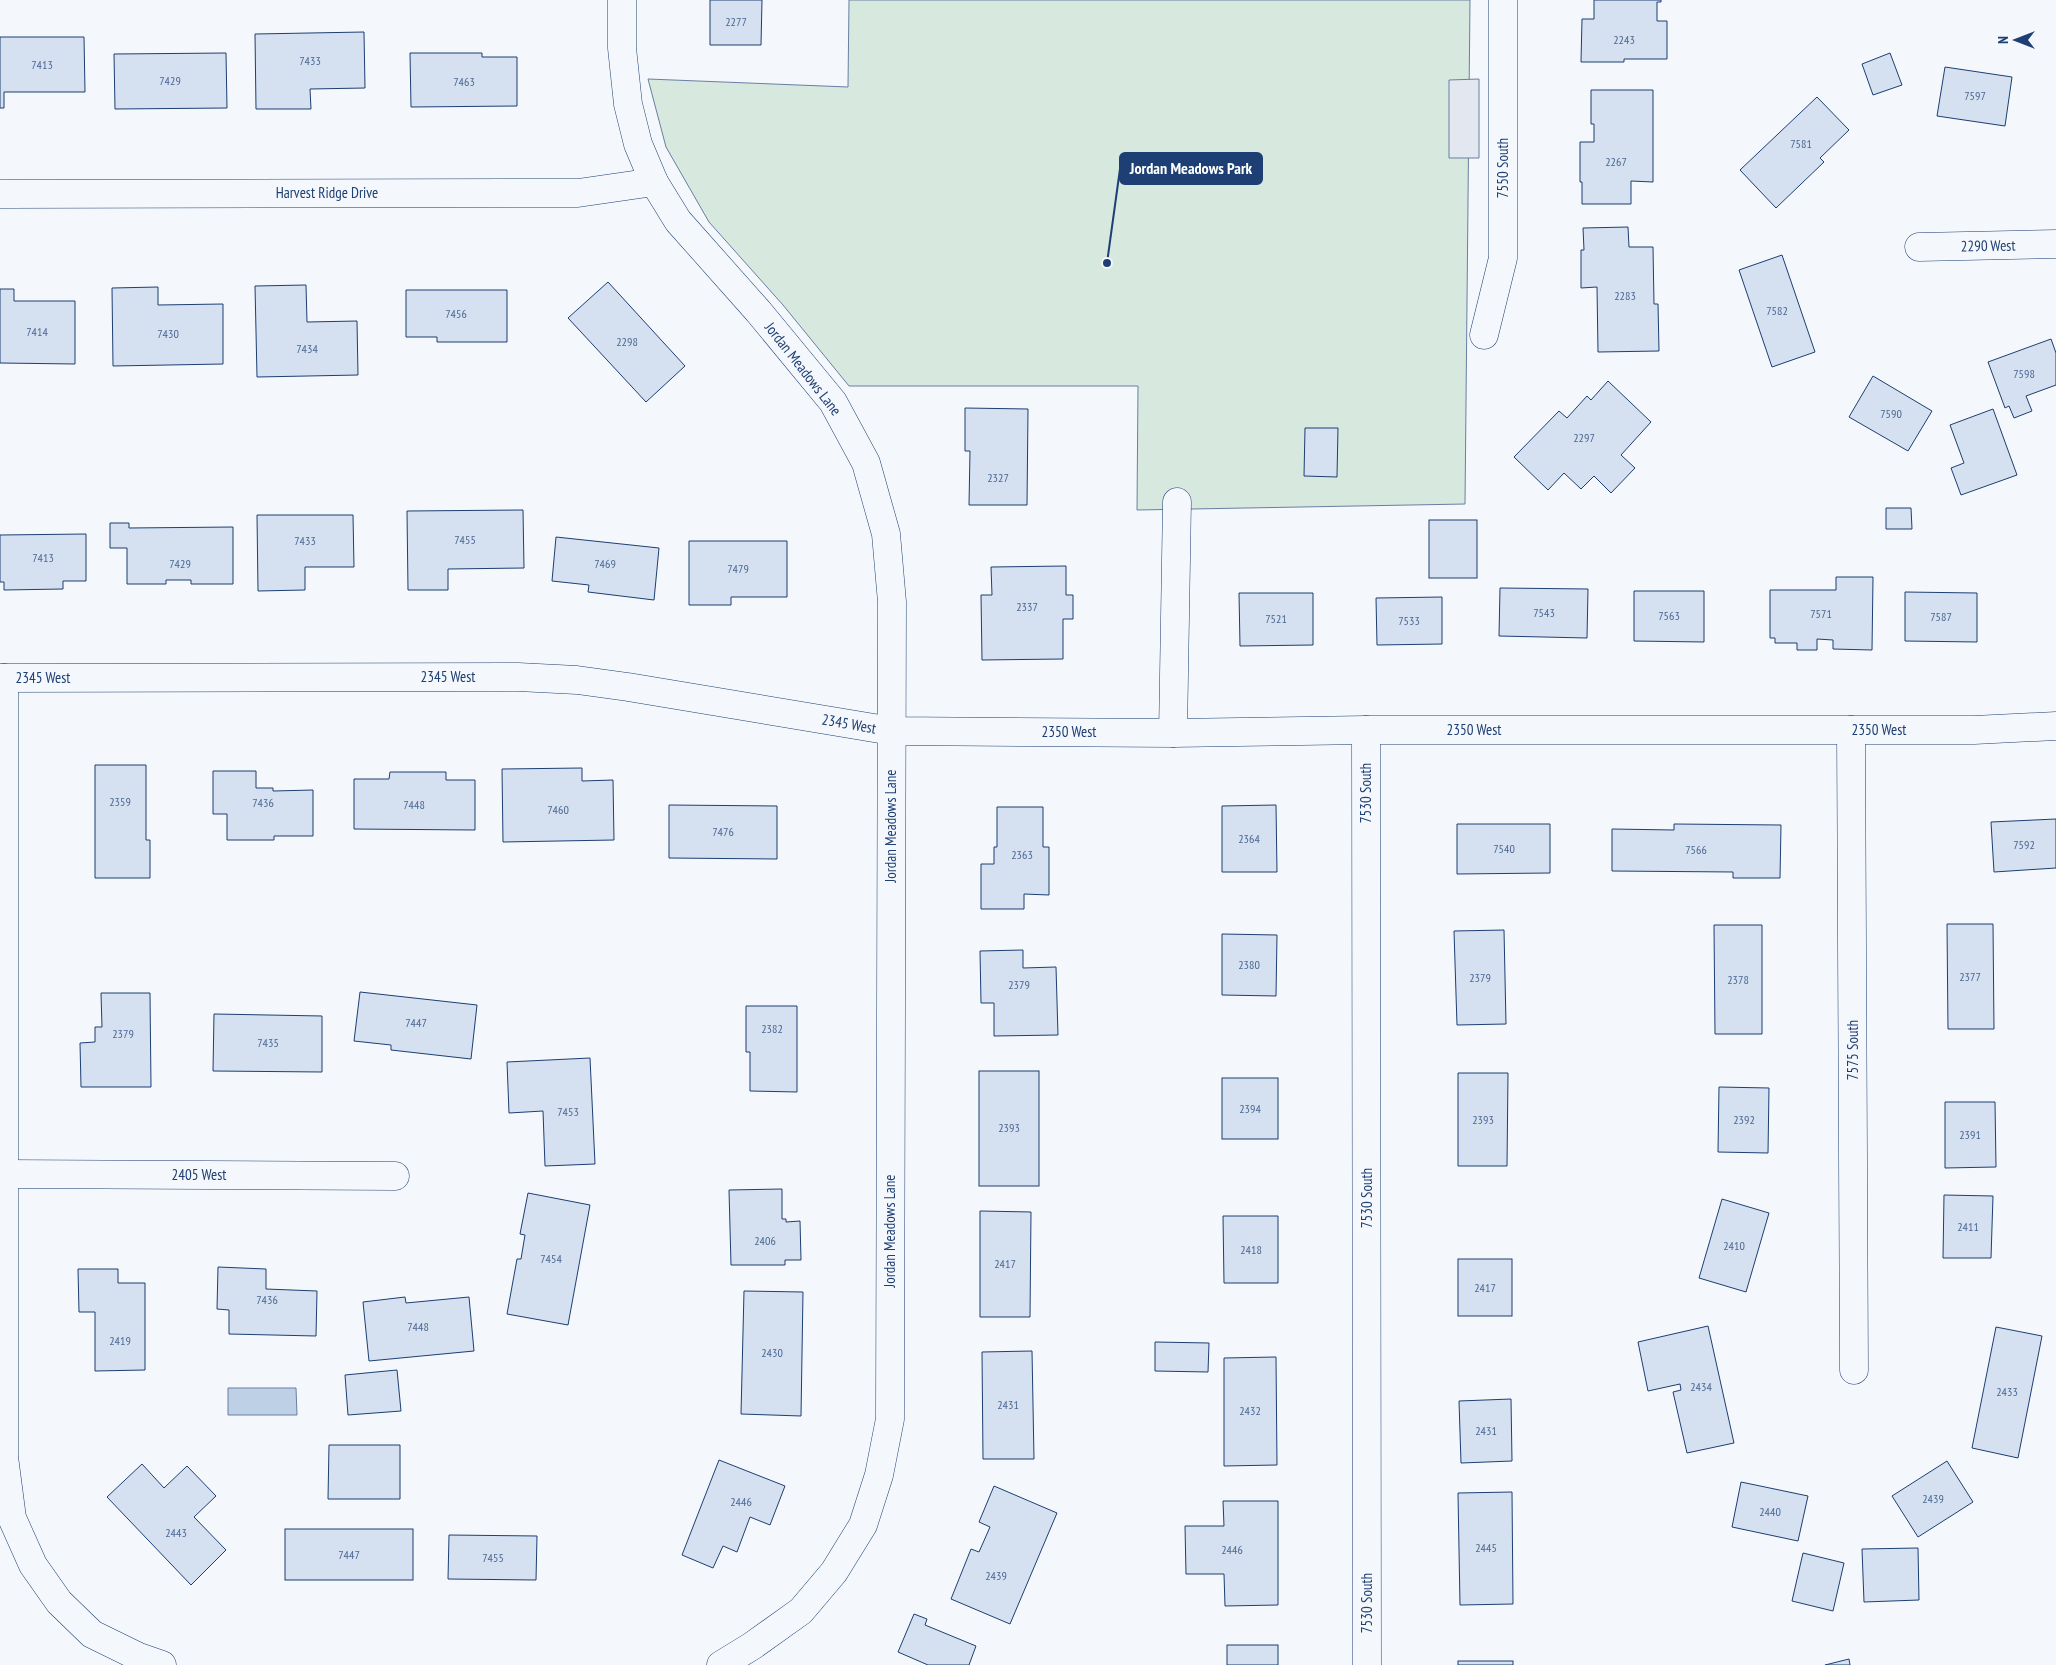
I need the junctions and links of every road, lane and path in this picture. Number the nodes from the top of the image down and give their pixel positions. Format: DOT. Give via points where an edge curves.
graph roads {
  1 [pos="622,0"];
  2 [pos="1503,0"];
  3 [pos="654,182"];
  4 [pos="0,194"];
  5 [pos="2056,244"];
  6 [pos="1920,247"];
  7 [pos="1484,335"];
  8 [pos="1177,502"];
  9 [pos="2,678"];
  10 [pos="2056,726"];
  11 [pos="1366,730"];
  12 [pos="1851,730"];
  13 [pos="892,731"];
  14 [pos="1173,733"];
  15 [pos="3,1174"];
  16 [pos="396,1176"];
  17 [pos="1854,1370"];
  18 [pos="147,1662"];
  19 [pos="721,1665"];
  20 [pos="1367,1665"];
  1 -- 3 [label="street, Jordan Meadows Lane" via="622,48 628,104 638,144"];
  2 -- 7 [label="street, 7550 South" via="1503,258"];
  3 -- 4 [label="street, Harvest Ridge Drive" via="578,193"];
  3 -- 13 [label="street, Jordan Meadows Lane" via="678,221 758,311 832,402 866,463 886,534 892,602"];
  5 -- 6 [label="street, 2290 West"];
  8 -- 14 [label="street"];
  9 -- 13 [label="street, 2345 West" via="518,677 577,680"];
  9 -- 15 [label="street"];
  10 -- 12 [label="street, 2350 West"];
  11 -- 12 [label="street, 2350 West"];
  11 -- 14 [label="street, 2350 West"];
  11 -- 20 [label="street, 7530 South"];
  12 -- 17 [label="street, 7575 South"];
  13 -- 14 [label="street, 2350 West"];
  13 -- 19 [label="street, Jordan Meadows Lane" via="890,1419 879,1475 863,1525 834,1572 801,1611"];
  15 -- 16 [label="street, 2405 West"];
  15 -- 18 [label="street" via="4,1457 12,1518 33,1565 59,1602 92,1634"];
}
